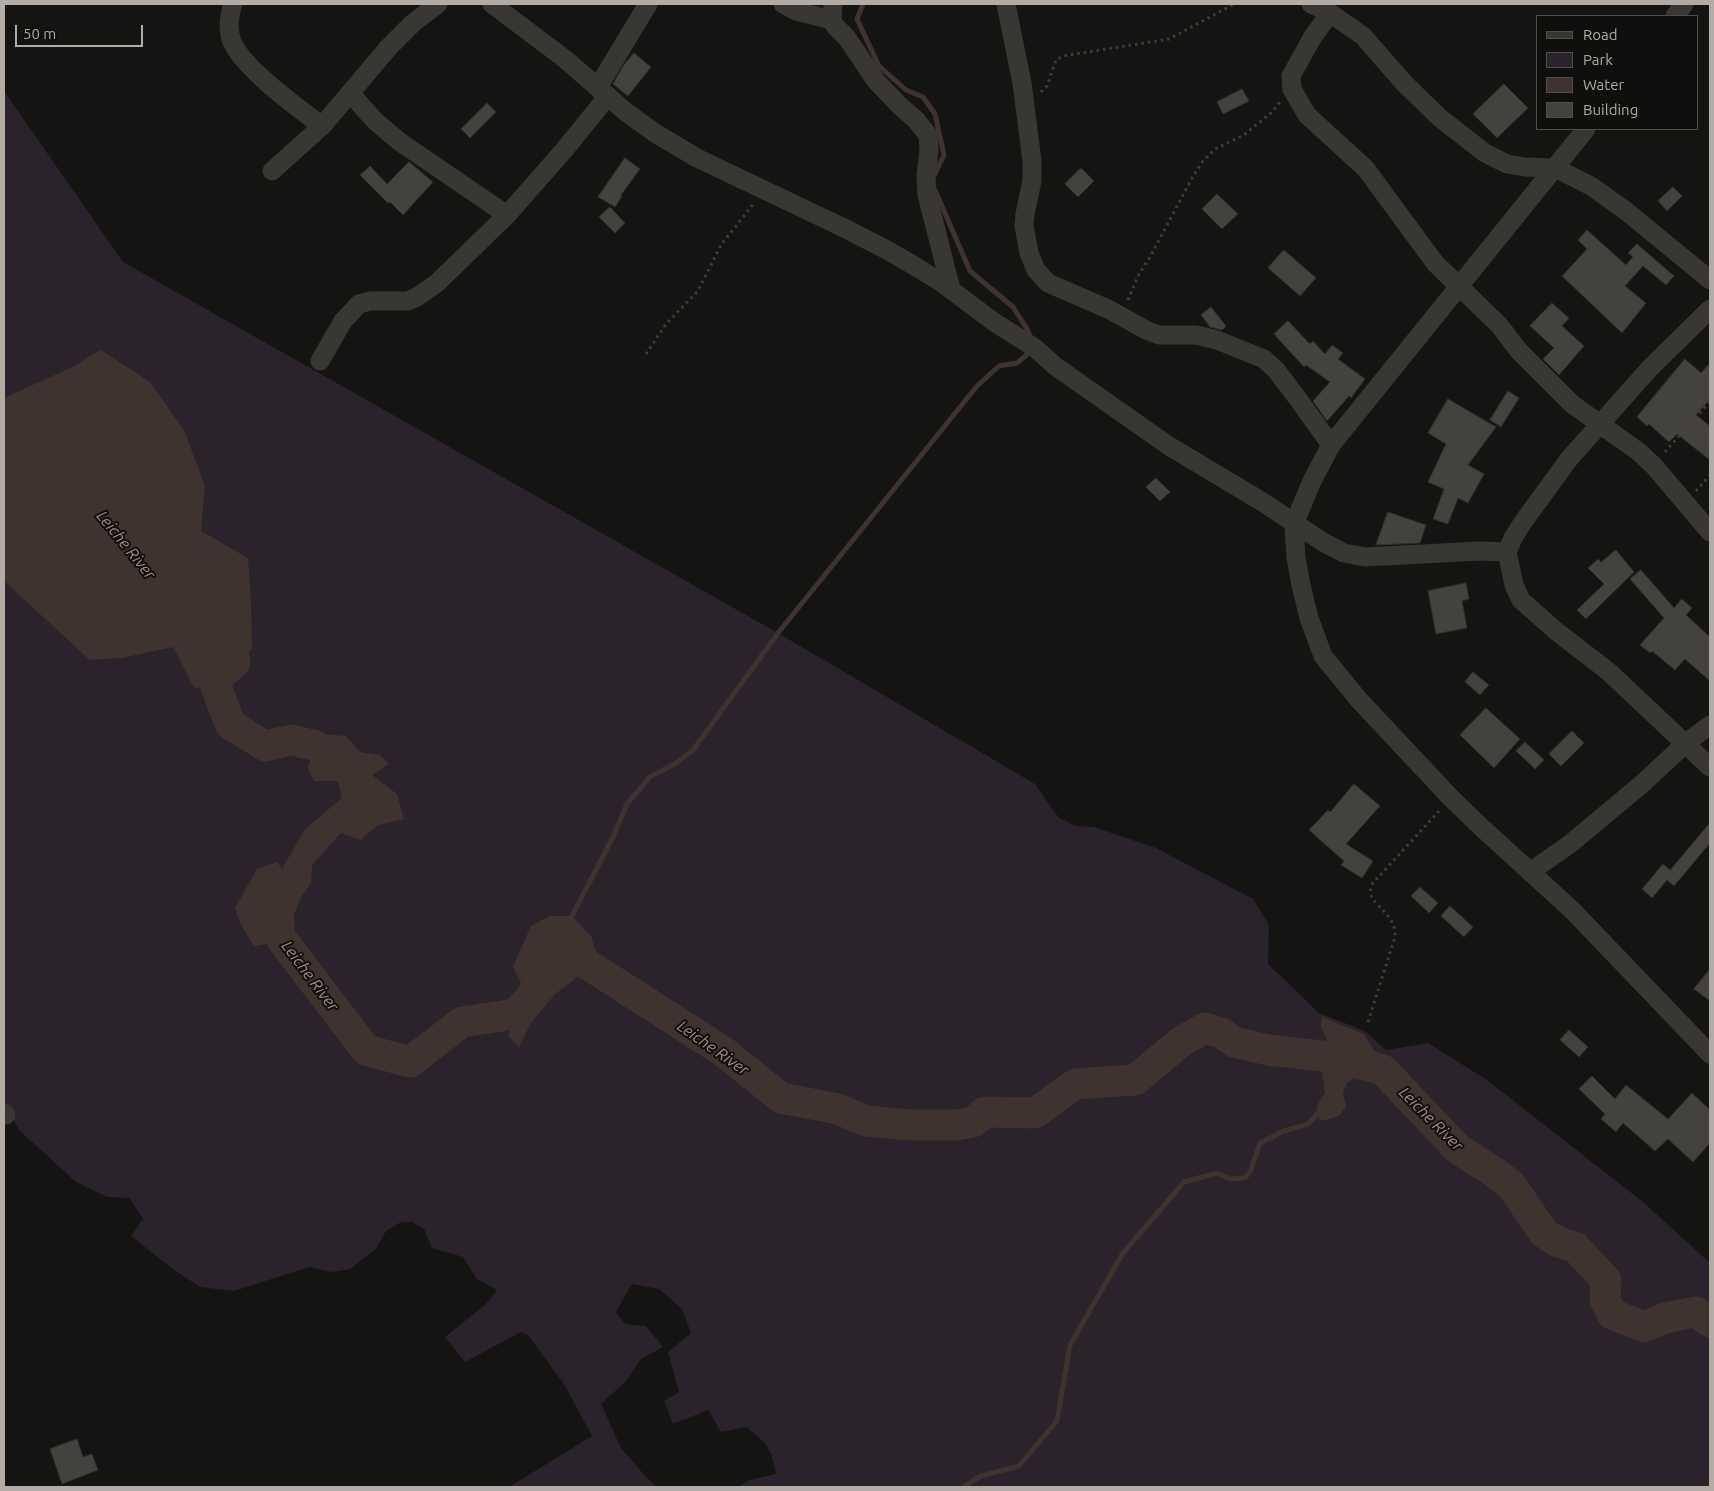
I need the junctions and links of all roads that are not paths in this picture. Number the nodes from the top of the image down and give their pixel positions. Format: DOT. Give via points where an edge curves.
graph roads {
  1 [pos="233,4"];
  2 [pos="438,4"];
  3 [pos="492,4"];
  4 [pos="648,4"];
  5 [pos="783,4"];
  6 [pos="1006,4"];
  7 [pos="1311,4"];
  8 [pos="1684,4"];
  9 [pos="833,12"];
  10 [pos="1330,13"];
  11 [pos="1675,15"];
  12 [pos="603,91"];
  13 [pos="351,94"];
  14 [pos="322,126"];
  15 [pos="1585,130"];
  16 [pos="1555,168"];
  17 [pos="272,170"];
  18 [pos="507,215"];
  19 [pos="1710,280"];
  20 [pos="1459,286"];
  21 [pos="951,289"];
  22 [pos="1710,309"];
  23 [pos="320,360"];
  24 [pos="1600,425"];
  25 [pos="1331,445"];
  26 [pos="1294,524"];
  27 [pos="1710,532"];
  28 [pos="1507,552"];
  29 [pos="1710,726"];
  30 [pos="1686,743"];
  31 [pos="1710,767"];
  32 [pos="1530,872"];
  33 [pos="1710,1054"];
  1 -- 14 [label="street" via="229,32 239,53 286,99"];
  2 -- 13 [label="street" via="413,23"];
  3 -- 12 [label="street" via="565,58"];
  4 -- 12 [label="street"];
  5 -- 9 [label="street" via="796,11"];
  6 -- 25 [label="street" via="1025,106 1032,168 1024,226 1036,270 1048,283 1159,336 1196,335 1264,359 1276,370"];
  7 -- 10 [label="street"];
  8 -- 11 [label="street"];
  9 -- 21 [label="street" via="876,81 928,135 927,195"];
  10 -- 16 [label="street" via="1363,36 1440,118 1484,153 1507,164"];
  10 -- 20 [label="street" via="1291,76 1292,89 1307,115 1366,169 1424,250"];
  12 -- 18 [label="street" via="565,149"];
  12 -- 21 [label="street" via="655,133 697,158 887,250"];
  13 -- 14 [label="street"];
  13 -- 18 [label="street" via="400,142"];
  14 -- 17 [label="street"];
  15 -- 16 [label="street"];
  16 -- 19 [label="street" via="1591,186 1626,211"];
  16 -- 20 [label="street"];
  18 -- 23 [label="street" via="437,283 417,297 408,301 359,304 342,321"];
  20 -- 24 [label="street" via="1572,404"];
  20 -- 25 [label="street"];
  21 -- 26 [label="street" via="1169,446"];
  22 -- 24 [label="street" via="1650,368"];
  24 -- 27 [label="street" via="1654,466"];
  24 -- 28 [label="street" via="1542,495"];
  25 -- 26 [label="street"];
  26 -- 28 [label="street" via="1344,553 1365,557"];
  26 -- 32 [label="street" via="1301,585 1323,656 1359,700 1451,798"];
  28 -- 30 [label="street" via="1514,585 1521,600 1609,672"];
  29 -- 30 [label="street"];
  30 -- 31 [label="street"];
  30 -- 32 [label="street" via="1570,844"];
  32 -- 33 [label="street" via="1620,958"];
}
